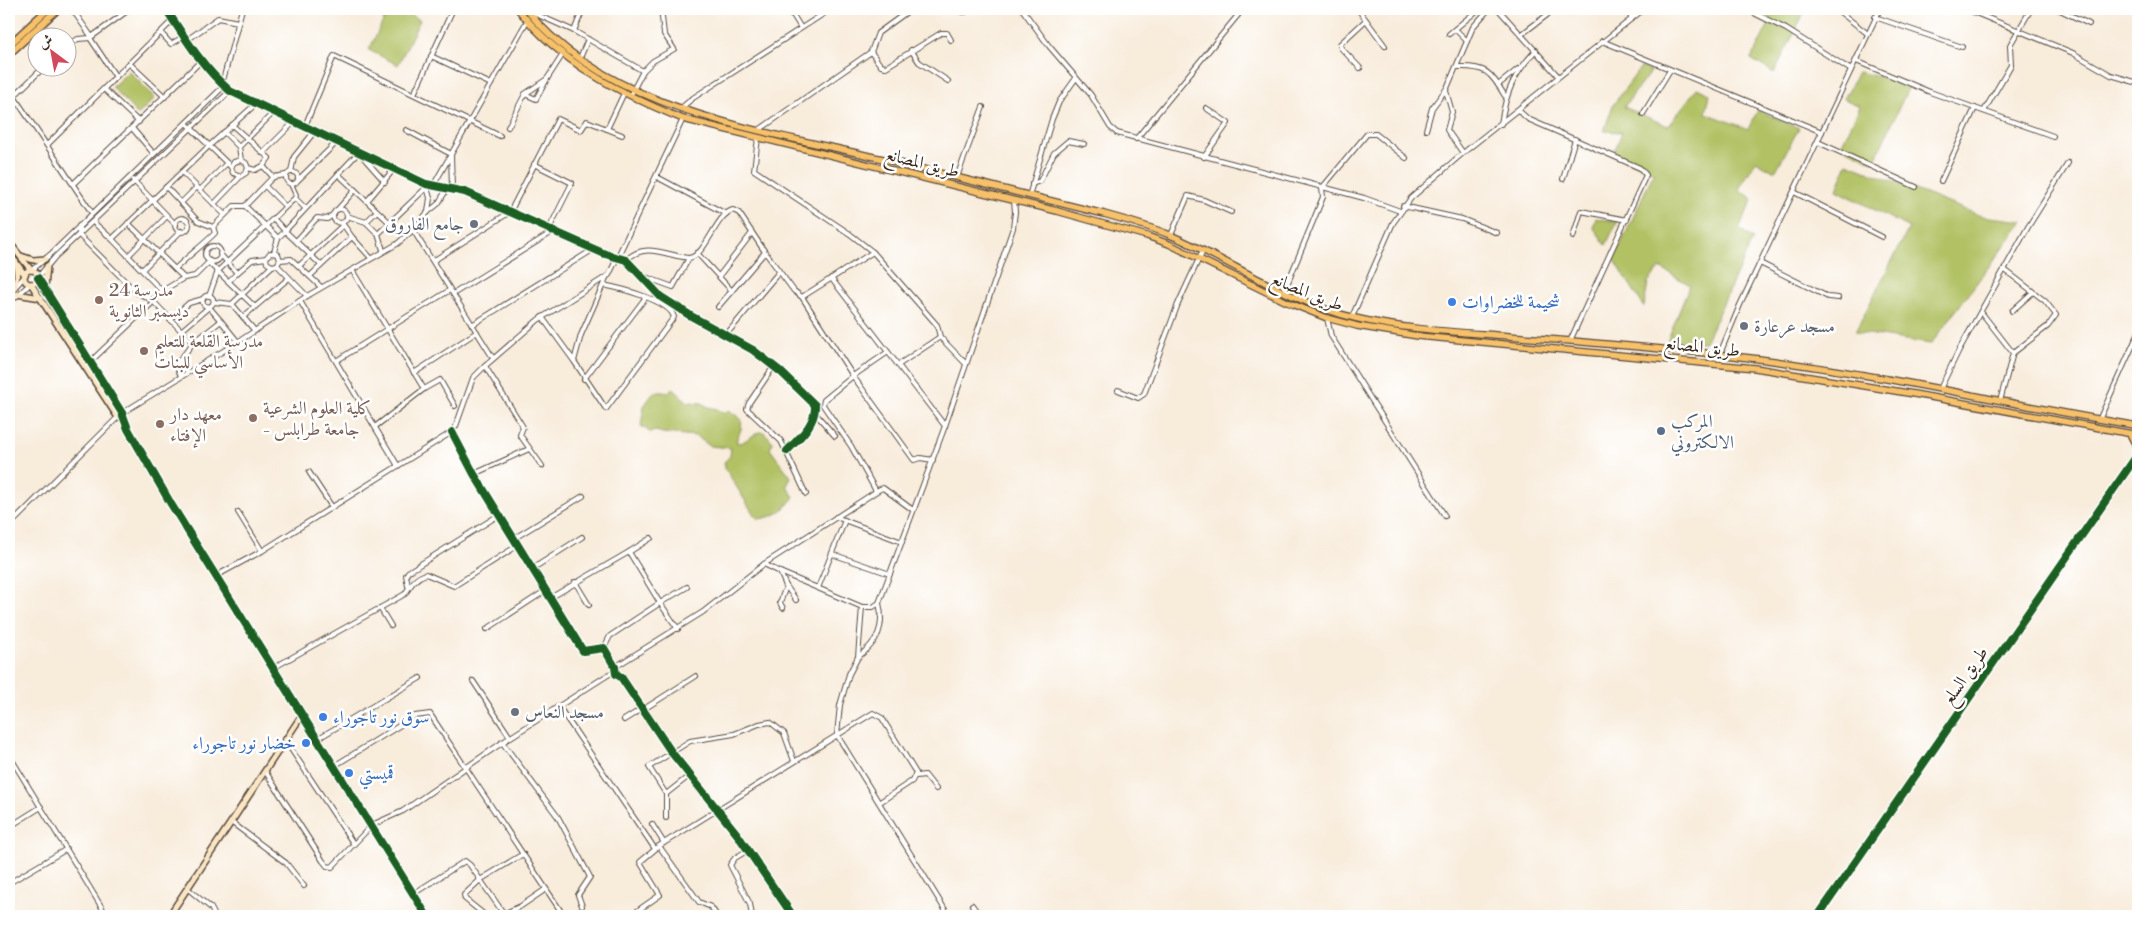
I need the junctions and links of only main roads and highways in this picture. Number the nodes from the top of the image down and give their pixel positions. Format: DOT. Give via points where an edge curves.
graph roads {
  1 [pos="48,9"];
  2 [pos="58,9"];
  3 [pos="518,9"];
  4 [pos="527,9"];
  5 [pos="9,46"];
  6 [pos="9,54"];
  7 [pos="1536,338"];
  8 [pos="1534,347"];
  9 [pos="1796,365"];
  10 [pos="1794,374"];
  11 [pos="2138,426"];
  12 [pos="2130,434"];
  13 [pos="2138,435"];
  14 [pos="2138,449"];
  1 -- 5 [label="highway"];
  2 -- 6 [label="highway"];
  3 -- 8 [label="main road, طريق المصانع" via="563,54 627,95 683,119 1147,236 1278,298 1342,323 1396,333"];
  4 -- 7 [label="main road, طريق المصانع" via="551,36 580,58 634,89 680,108 1104,214 1170,235 1284,292 1352,317 1418,328"];
  7 -- 8 [label="main road"];
  7 -- 9 [label="main road, طريق المصانع"];
  8 -- 10 [label="main road, طريق المصانع"];
  9 -- 10 [label="main road"];
  9 -- 11 [label="main road, طريق المصانع"];
  10 -- 12 [label="main road, طريق المصانع"];
  12 -- 13 [label="main road, طريق المصانع"];
  12 -- 14 [label="main road"];
}
